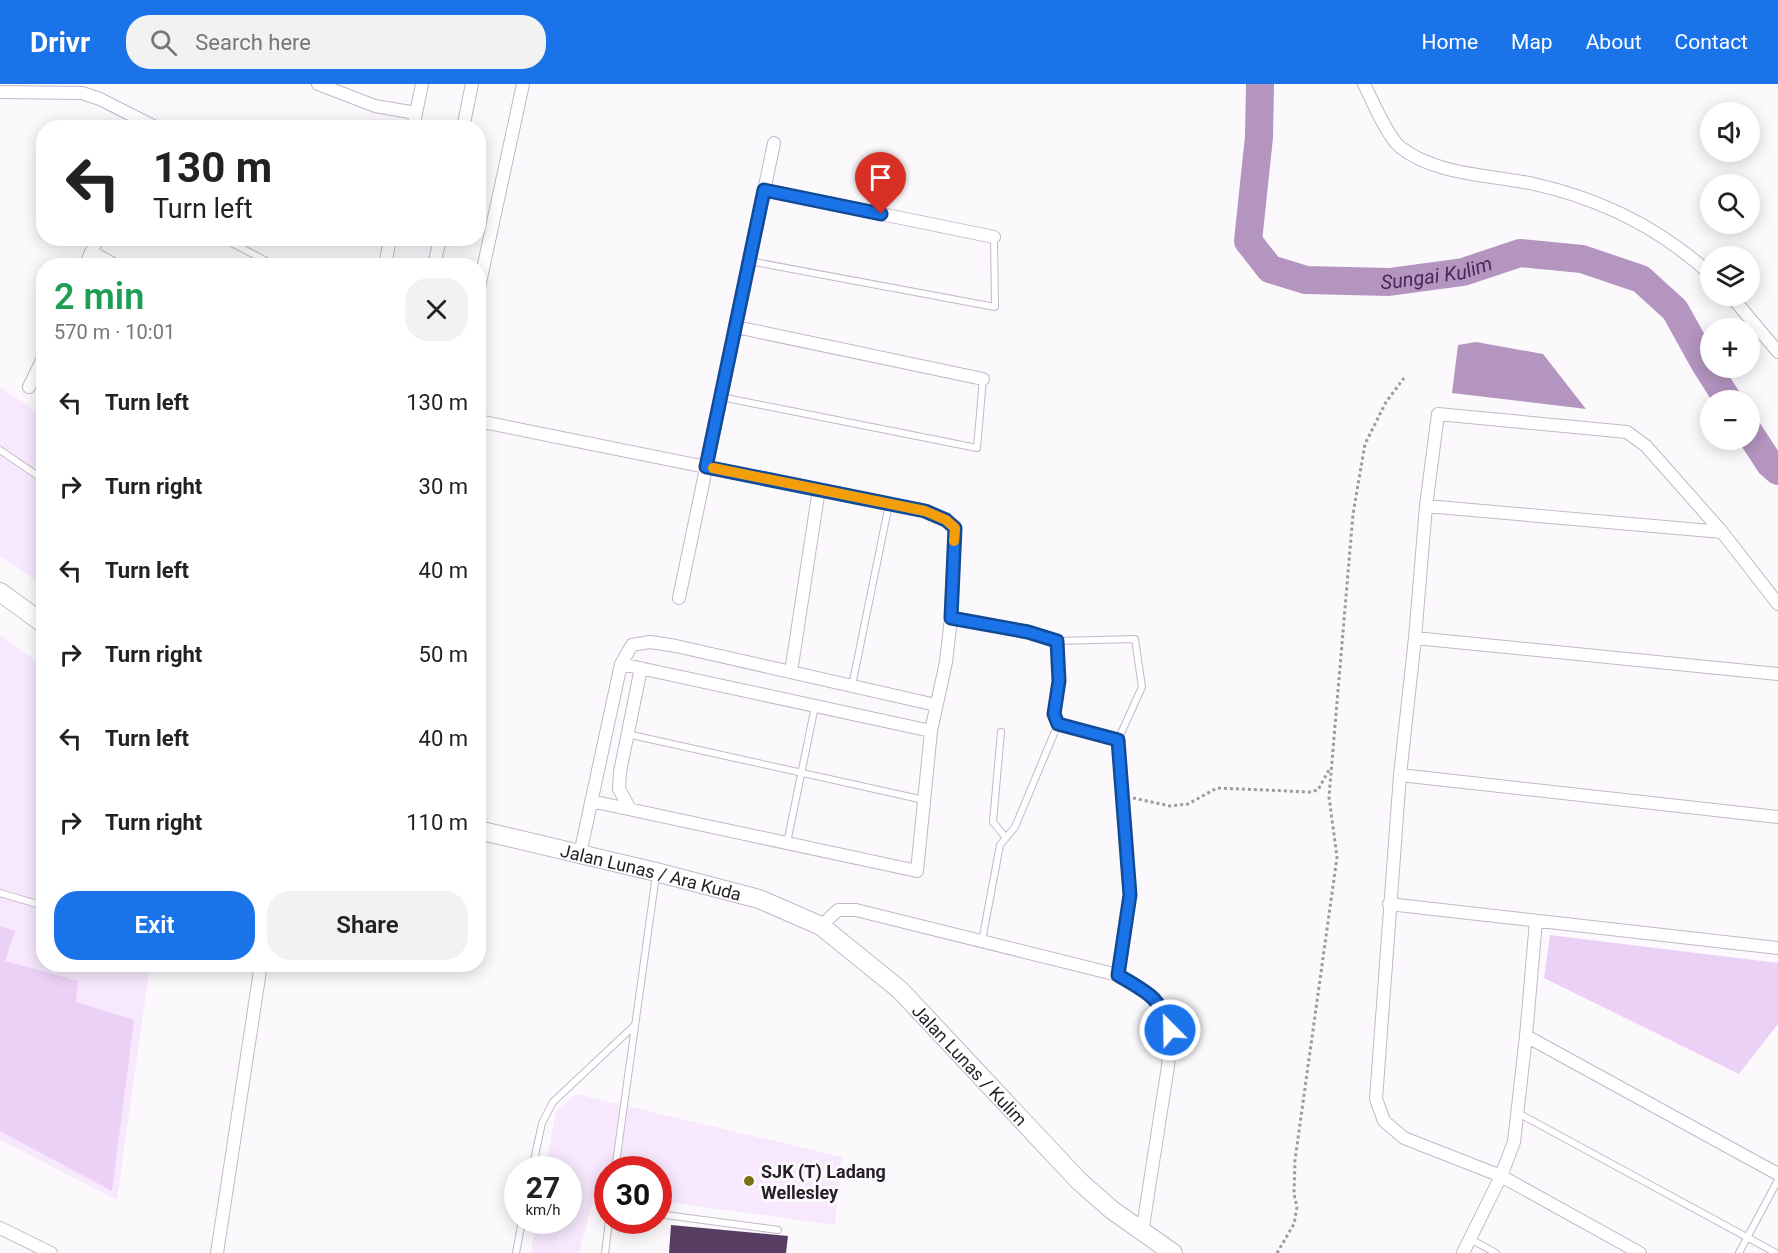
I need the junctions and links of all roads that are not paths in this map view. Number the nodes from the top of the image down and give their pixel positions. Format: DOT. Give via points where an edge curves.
graph roads {
  1 [pos="318,84"];
  2 [pos="422,84"];
  3 [pos="472,84"];
  4 [pos="523,84"];
  5 [pos="1364,84"];
  6 [pos="0,92"];
  7 [pos="416,113"];
  8 [pos="140,120"];
  9 [pos="415,120"];
  10 [pos="465,120"];
  11 [pos="774,143"];
  12 [pos="764,190"];
  13 [pos="994,237"];
  14 [pos="94,246"];
  15 [pos="237,246"];
  16 [pos="91,252"];
  17 [pos="88,258"];
  18 [pos="102,258"];
  19 [pos="261,258"];
  20 [pos="485,258"];
  21 [pos="749,261"];
  22 [pos="1700,265"];
  23 [pos="1739,306"];
  24 [pos="736,327"];
  25 [pos="1778,352"];
  26 [pos="36,373"];
  27 [pos="983,379"];
  28 [pos="29,387"];
  29 [pos="721,397"];
  30 [pos="486,423"];
  31 [pos="0,450"];
  32 [pos="706,467"];
  33 [pos="36,475"];
  34 [pos="819,489"];
  35 [pos="889,504"];
  36 [pos="1426,506"];
  37 [pos="1722,532"];
  38 [pos="0,592"];
  39 [pos="679,598"];
  40 [pos="1778,604"];
  41 [pos="36,618"];
  42 [pos="951,618"];
  43 [pos="1415,638"];
  44 [pos="1057,641"];
  45 [pos="621,664"];
  46 [pos="641,668"];
  47 [pos="791,672"];
  48 [pos="1778,674"];
  49 [pos="852,686"];
  50 [pos="936,705"];
  51 [pos="815,706"];
  52 [pos="1058,724"];
  53 [pos="931,731"];
  54 [pos="1001,732"];
  55 [pos="627,734"];
  56 [pos="1118,740"];
  57 [pos="801,772"];
  58 [pos="1400,775"];
  59 [pos="924,800"];
  60 [pos="591,801"];
  61 [pos="630,809"];
  62 [pos="1778,817"];
  63 [pos="486,832"];
  64 [pos="1006,838"];
  65 [pos="787,843"];
  66 [pos="580,854"];
  67 [pos="657,872"];
  68 [pos="0,893"];
  69 [pos="36,904"];
  70 [pos="1389,904"];
  71 [pos="1536,921"];
  72 [pos="821,926"];
  73 [pos="982,941"];
  74 [pos="1778,948"];
  75 [pos="260,972"];
  76 [pos="1118,975"];
  77 [pos="635,1024"];
  78 [pos="1526,1036"];
  79 [pos="1517,1113"];
  80 [pos="535,1156"];
  81 [pos="617,1156"];
  82 [pos="1778,1174"];
  83 [pos="1501,1176"];
  84 [pos="1778,1180"];
  85 [pos="672,1216"];
  86 [pos="0,1228"];
  87 [pos="778,1230"];
  88 [pos="1142,1233"];
  89 [pos="520,1234"];
  90 [pos="607,1234"];
  91 [pos="1748,1238"];
  92 [pos="1470,1239"];
  93 [pos="51,1253"];
  94 [pos="217,1253"];
  95 [pos="516,1253"];
  96 [pos="605,1253"];
  97 [pos="1173,1253"];
  98 [pos="1463,1253"];
  99 [pos="1496,1253"];
  100 [pos="1641,1253"];
  101 [pos="1739,1253"];
  102 [pos="1776,1253"];
  1 -- 7 [label="street" via="375,106"];
  2 -- 7 [label="street"];
  3 -- 10 [label="street"];
  4 -- 20 [label="street"];
  5 -- 22 [label="street" via="1397,145 1420,160 1441,168 1536,185 1611,208 1668,240"];
  6 -- 8 [label="street" via="81,93"];
  7 -- 9 [label="street"];
  11 -- 12 [label="street"];
  12 -- 13 [label="street"];
  12 -- 21 [label="street"];
  13 -- 21 [label="lane" via="995,307"];
  14 -- 16 [label="street"];
  15 -- 19 [label="lane"];
  16 -- 17 [label="street"];
  16 -- 18 [label="street"];
  21 -- 24 [label="street"];
  23 -- 25 [label="street"];
  24 -- 27 [label="street"];
  24 -- 29 [label="street"];
  26 -- 28 [label="street"];
  27 -- 29 [label="lane" via="976,448"];
  29 -- 32 [label="street"];
  30 -- 32 [label="street"];
  31 -- 33 [label="lane"];
  32 -- 34 [label="street"];
  32 -- 39 [label="street"];
  34 -- 35 [label="street"];
  34 -- 47 [label="street"];
  35 -- 42 [label="street" via="925,511 955,528"];
  35 -- 49 [label="lane"];
  36 -- 37 [label="street"];
  36 -- 37 [label="street" via="1438,414 1627,432 1646,446"];
  36 -- 43 [label="street"];
  37 -- 40 [label="street"];
  38 -- 41 [label="main road"];
  42 -- 44 [label="lane"];
  42 -- 50 [label="street"];
  43 -- 48 [label="street"];
  43 -- 58 [label="street"];
  44 -- 52 [label="lane" via="1059,681 1054,714"];
  44 -- 56 [label="lane" via="1135,639 1142,687"];
  45 -- 46 [label="street"];
  45 -- 47 [label="street" via="632,645 650,642"];
  45 -- 60 [label="street"];
  46 -- 51 [label="street"];
  46 -- 55 [label="street"];
  47 -- 49 [label="street"];
  49 -- 50 [label="street"];
  50 -- 53 [label="street"];
  51 -- 53 [label="street"];
  51 -- 57 [label="lane"];
  52 -- 56 [label="lane"];
  52 -- 64 [label="lane" via="1015,827"];
  53 -- 59 [label="street"];
  54 -- 64 [label="lane" via="993,822"];
  55 -- 57 [label="lane"];
  55 -- 61 [label="street" via="619,789"];
  56 -- 76 [label="lane" via="1130,895"];
  57 -- 59 [label="lane"];
  57 -- 65 [label="lane"];
  58 -- 62 [label="street"];
  58 -- 70 [label="street"];
  59 -- 65 [label="street" via="917,871"];
  60 -- 61 [label="street"];
  60 -- 66 [label="street"];
  61 -- 65 [label="street"];
  63 -- 66 [label="main road, Jalan Lunas / Ara Kuda"];
  64 -- 73 [label="lane" via="1000,845"];
  66 -- 67 [label="main road, Jalan Lunas / Ara Kuda"];
  67 -- 72 [label="main road, Jalan Lunas / Ara Kuda" via="759,899"];
  67 -- 77 [label="lane"];
  68 -- 69 [label="lane"];
  70 -- 71 [label="street"];
  70 -- 83 [label="street" via="1376,1099 1384,1121 1404,1138"];
  71 -- 74 [label="street"];
  71 -- 78 [label="street"];
  72 -- 73 [label="street" via="838,910 856,910"];
  72 -- 88 [label="main road, Jalan Lunas / Kulim" via="900,990 1079,1181"];
  73 -- 76 [label="street"];
  75 -- 94 [label="street"];
  76 -- 88 [label="street" via="1152,996 1162,1008 1170,1030"];
  77 -- 80 [label="lane" via="553,1102 542,1123"];
  77 -- 81 [label="lane"];
  78 -- 79 [label="street"];
  78 -- 82 [label="street"];
  79 -- 83 [label="street" via="1514,1142"];
  79 -- 91 [label="lane"];
  83 -- 92 [label="street"];
  83 -- 100 [label="street"];
  84 -- 91 [label="lane"];
  85 -- 87 [label="lane"];
  86 -- 93 [label="street"];
  88 -- 97 [label="main road, Jalan Lunas / Kulim"];
  89 -- 95 [label="lane"];
  90 -- 96 [label="lane"];
  91 -- 101 [label="lane"];
  91 -- 102 [label="lane"];
  92 -- 98 [label="street"];
  92 -- 99 [label="lane"];
}
